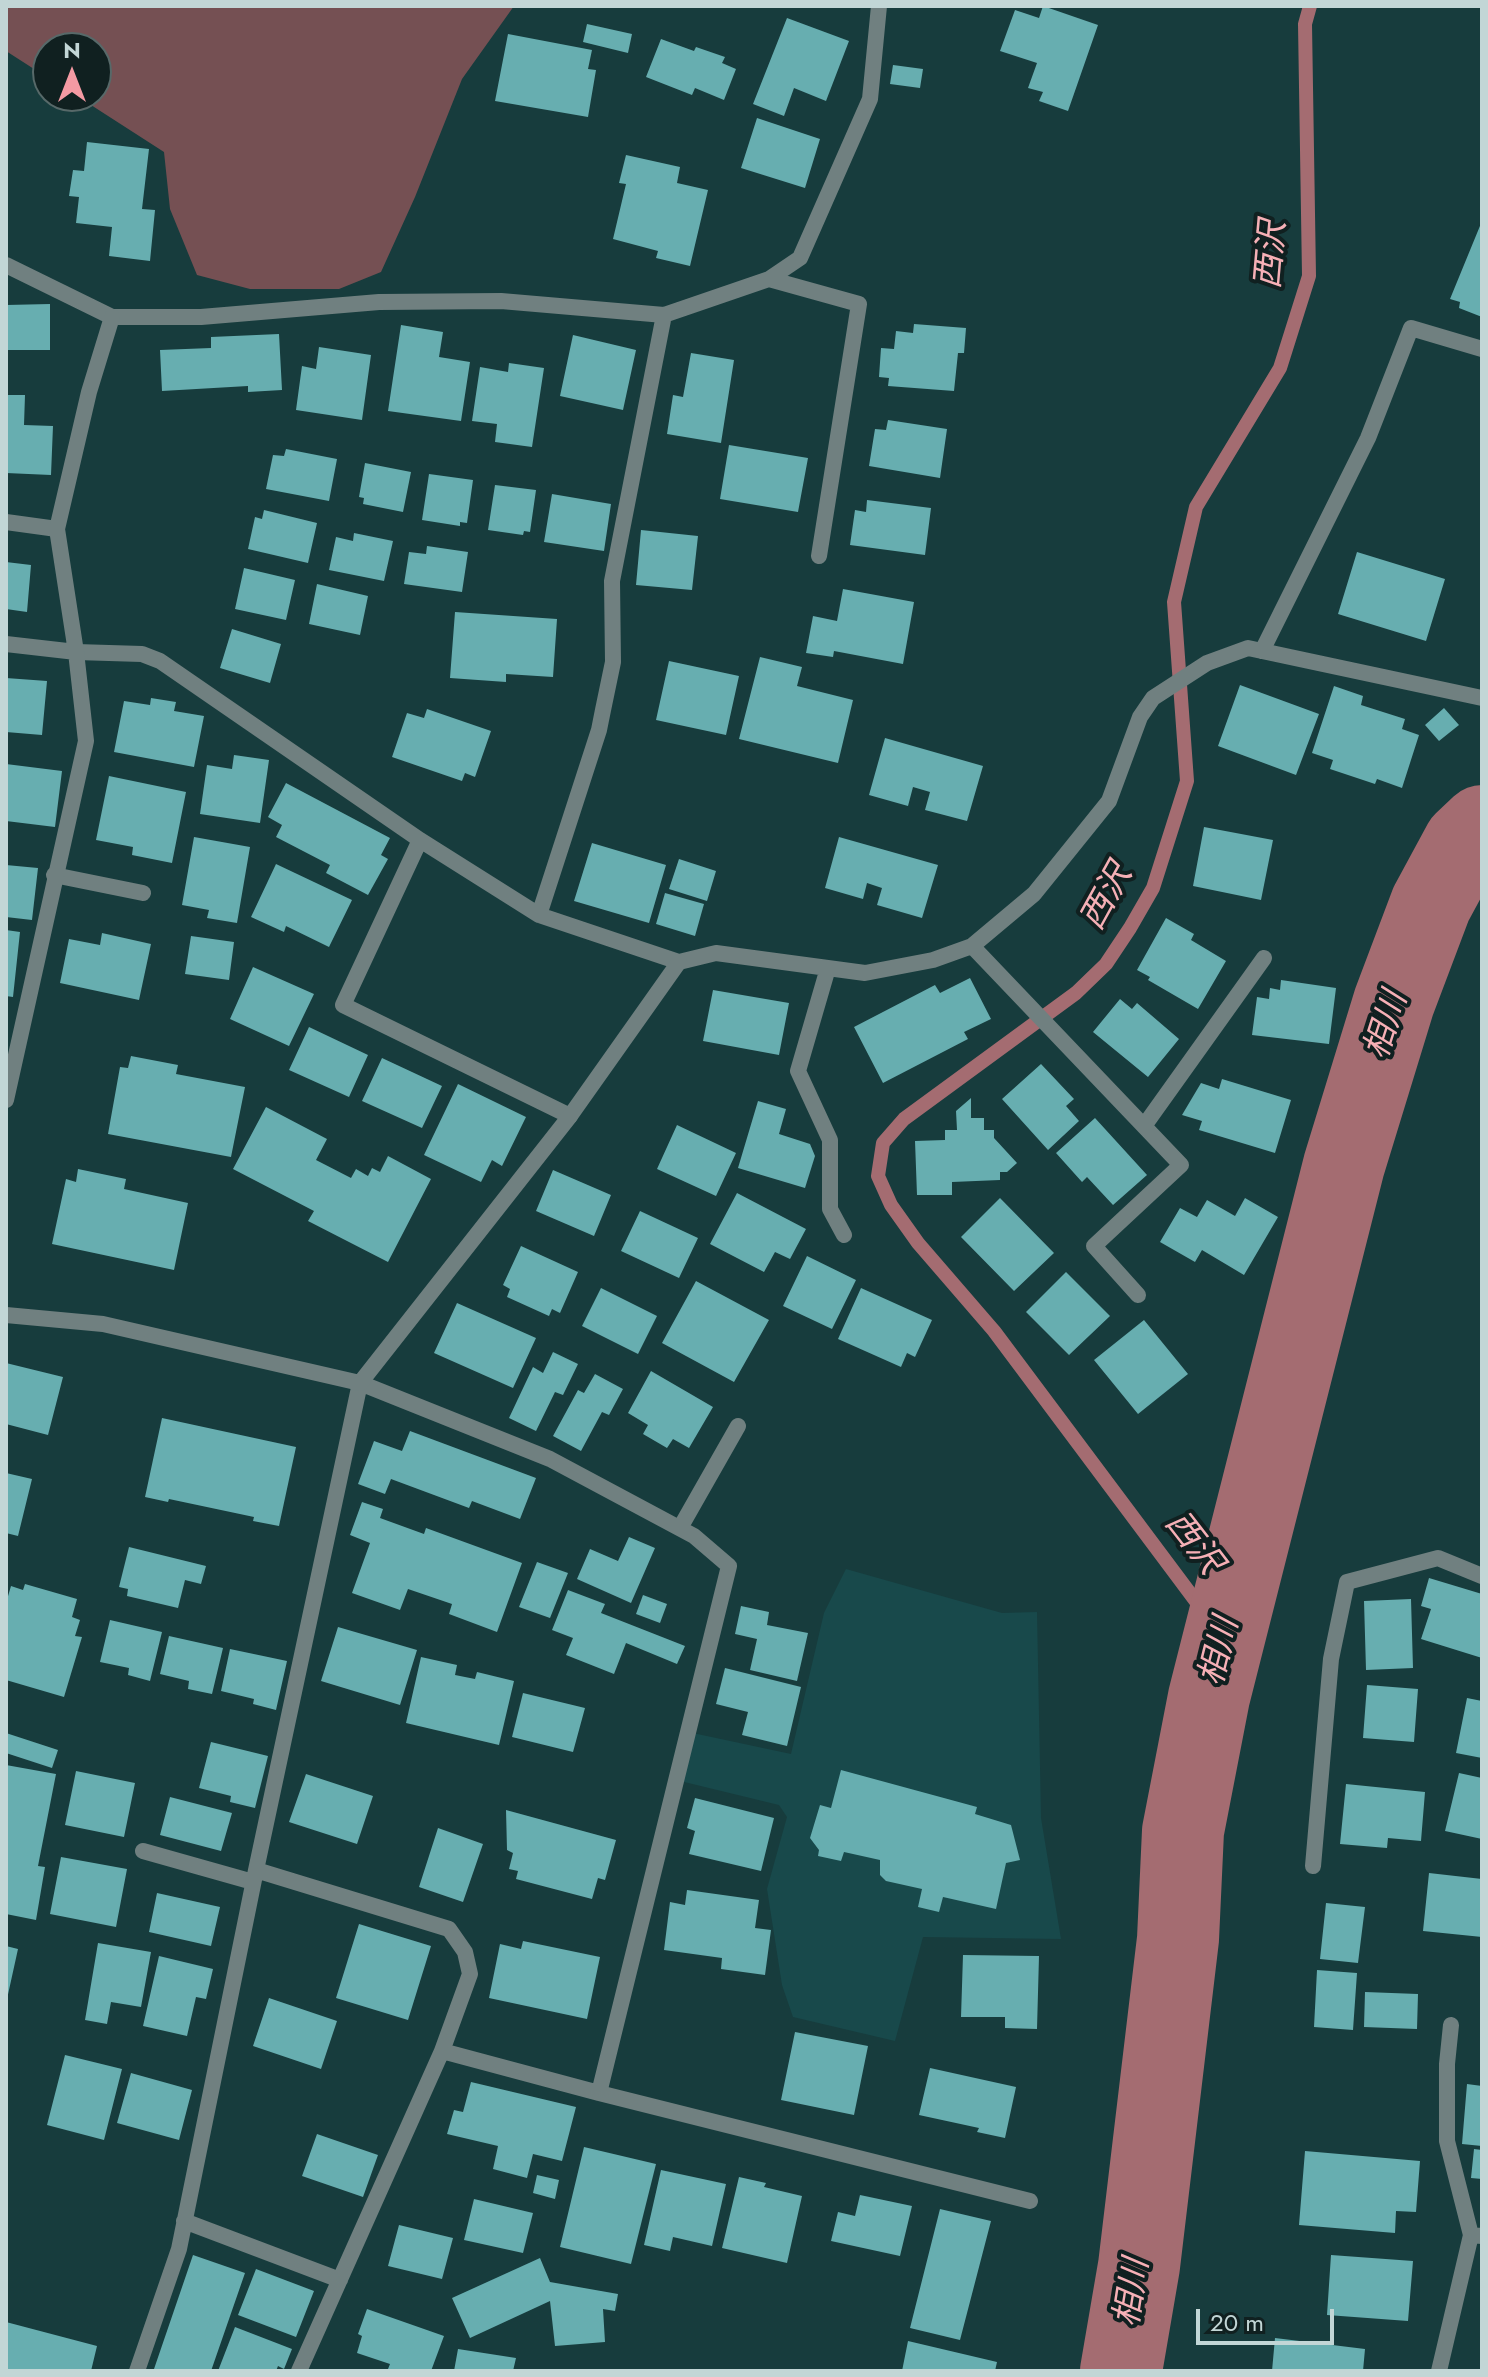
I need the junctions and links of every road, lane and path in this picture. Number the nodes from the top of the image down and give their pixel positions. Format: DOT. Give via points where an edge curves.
graph roads {
  1 [pos="879,6"];
  2 [pos="6,265"];
  3 [pos="769,279"];
  4 [pos="664,315"];
  5 [pos="112,317"];
  6 [pos="1482,349"];
  7 [pos="6,522"];
  8 [pos="57,529"];
  9 [pos="819,556"];
  10 [pos="6,644"];
  11 [pos="1262,651"];
  12 [pos="76,652"];
  13 [pos="1482,698"];
  14 [pos="420,840"];
  15 [pos="54,875"];
  16 [pos="143,893"];
  17 [pos="539,915"];
  18 [pos="972,946"];
  19 [pos="1264,958"];
  20 [pos="679,962"];
  21 [pos="828,968"];
  22 [pos="11,1057"];
  23 [pos="6,1100"];
  24 [pos="570,1116"];
  25 [pos="1144,1126"];
  26 [pos="844,1235"];
  27 [pos="1138,1295"];
  28 [pos="6,1315"];
  29 [pos="360,1383"];
  30 [pos="738,1426"];
  31 [pos="680,1528"];
  32 [pos="1482,1576"];
  33 [pos="143,1851"];
  34 [pos="1313,1866"];
  35 [pos="255,1876"];
  36 [pos="1451,2025"];
  37 [pos="442,2051"];
  38 [pos="599,2093"];
  39 [pos="1030,2201"];
  40 [pos="184,2221"];
  41 [pos="1476,2236"];
  42 [pos="340,2280"];
  43 [pos="137,2371"];
  44 [pos="299,2371"];
  45 [pos="1439,2371"];
  1 -- 3 [label="street" via="870,99 800,258"];
  2 -- 5 [label="street"];
  3 -- 4 [label="street"];
  3 -- 9 [label="street" via="859,304"];
  4 -- 5 [label="street" via="501,301 379,302 201,317"];
  4 -- 17 [label="street" via="612,581 613,662 599,730"];
  5 -- 8 [label="street"];
  6 -- 11 [label="street" via="1411,328 1368,438"];
  7 -- 8 [label="street"];
  8 -- 12 [label="street"];
  10 -- 12 [label="street"];
  11 -- 13 [label="street"];
  11 -- 18 [label="street" via="1248,648 1207,663 1153,698 1140,717 1109,801 1034,894"];
  12 -- 14 [label="street" via="142,654 160,661"];
  12 -- 15 [label="street" via="86,741"];
  14 -- 17 [label="street"];
  14 -- 24 [label="street" via="343,1005"];
  15 -- 16 [label="street"];
  15 -- 22 [label="street"];
  17 -- 20 [label="street"];
  18 -- 21 [label="street" via="933,960 865,973"];
  18 -- 25 [label="street"];
  19 -- 25 [label="street"];
  20 -- 21 [label="street" via="716,953"];
  20 -- 24 [label="street"];
  21 -- 26 [label="street" via="798,1071 830,1140 830,1209"];
  22 -- 23 [label="street"];
  24 -- 29 [label="street"];
  25 -- 27 [label="street" via="1181,1165 1094,1246"];
  28 -- 29 [label="street" via="103,1324"];
  29 -- 31 [label="street" via="550,1459"];
  29 -- 35 [label="street"];
  30 -- 31 [label="street"];
  31 -- 38 [label="street" via="729,1566"];
  32 -- 34 [label="street" via="1438,1558 1347,1582 1331,1659"];
  33 -- 35 [label="street"];
  35 -- 37 [label="street" via="449,1929 465,1952 470,1974"];
  35 -- 40 [label="street"];
  36 -- 41 [label="street" via="1447,2141"];
  37 -- 38 [label="street"];
  37 -- 42 [label="street"];
  38 -- 39 [label="street"];
  40 -- 42 [label="street"];
  40 -- 43 [label="street"];
  41 -- 45 [label="street"];
  42 -- 44 [label="street"];
}
